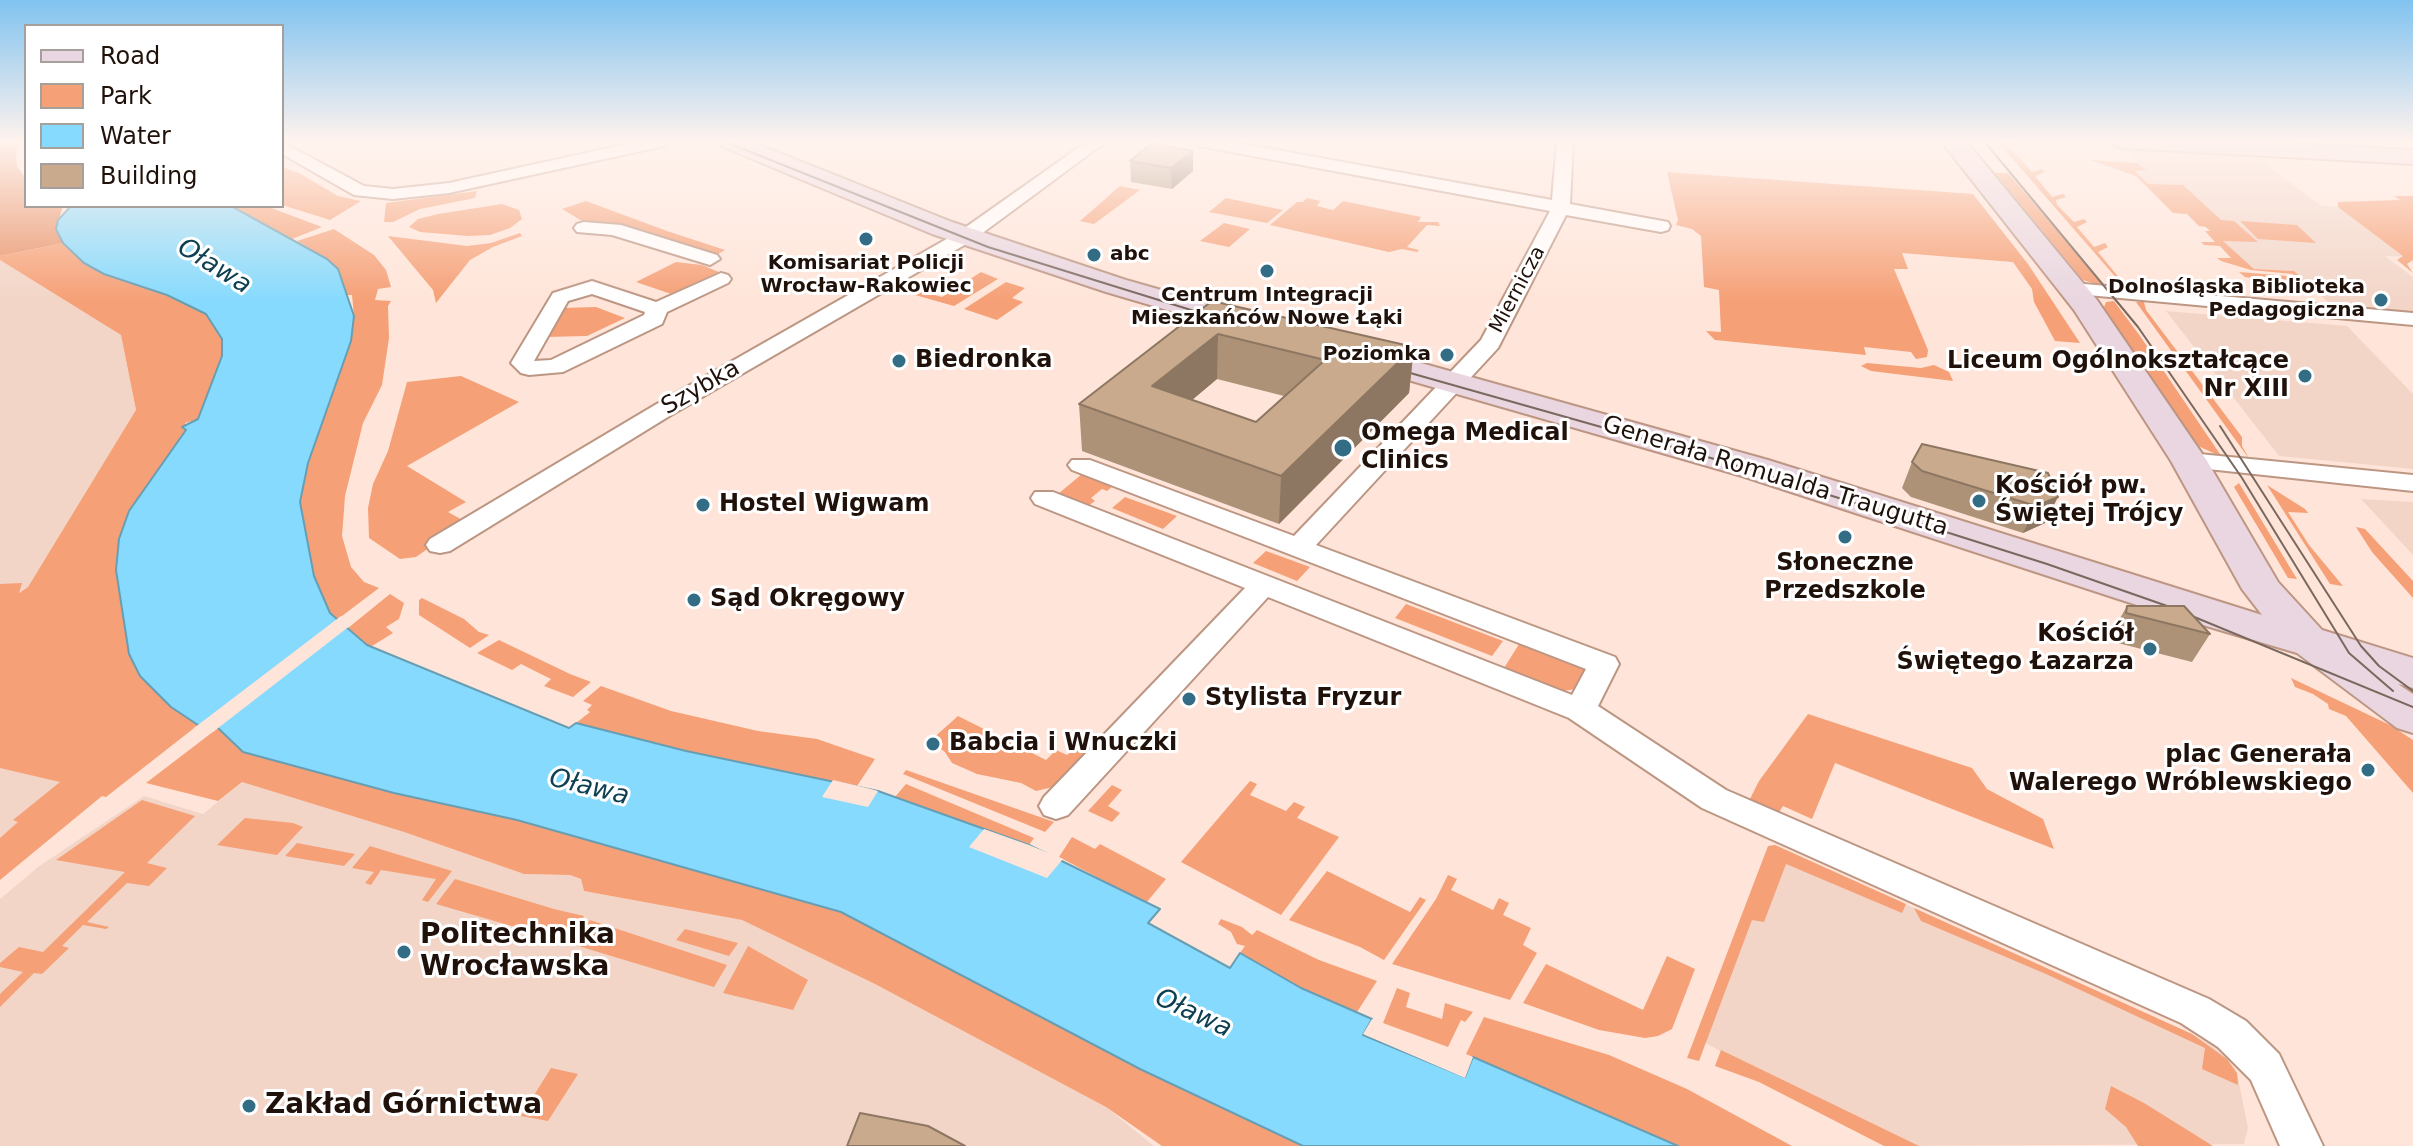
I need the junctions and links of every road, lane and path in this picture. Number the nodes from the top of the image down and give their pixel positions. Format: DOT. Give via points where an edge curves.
graph roads {
  1 [pos="862,194"];
  2 [pos="1024,194"];
  3 [pos="1488,194"];
  4 [pos="1562,194"];
  5 [pos="1996,194"];
  6 [pos="1561,208"];
  7 [pos="1661,226"];
  8 [pos="584,228"];
  9 [pos="966,236"];
  10 [pos="710,259"];
  11 [pos="728,281"];
  12 [pos="2073,289"];
  13 [pos="661,318"];
  14 [pos="2413,319"];
  15 [pos="1287,336"];
  16 [pos="1333,348"];
  17 [pos="1456,383"];
  18 [pos="2189,461"];
  19 [pos="1081,465"];
  20 [pos="2413,483"];
  21 [pos="1044,498"];
  22 [pos="1215,514"];
  23 [pos="440,545"];
  24 [pos="1300,546"];
  25 [pos="1176,551"];
  26 [pos="1388,582"];
  27 [pos="1263,586"];
  28 [pos="1358,623"];
  29 [pos="2307,640"];
  30 [pos="2413,673"];
  31 [pos="1580,710"];
  32 [pos="2413,717"];
  33 [pos="1056,806"];
  34 [pos="2302,1146"];
  1 -- 9 [label="main road"];
  2 -- 9 [label="street, Szybka"];
  3 -- 6 [label="street"];
  4 -- 6 [label="street, Miernicza"];
  5 -- 12 [label="main road"];
  6 -- 7 [label="street"];
  6 -- 17 [label="street, Miernicza" via="1490,343"];
  8 -- 10 [label="street" via="622,231"];
  9 -- 15 [label="main road"];
  9 -- 23 [label="street, Szybka"];
  11 -- 13 [label="street"];
  12 -- 14 [label="street"];
  12 -- 18 [label="main road"];
  13 -- 13 [label="street" via="555,367 529,368 522,363 560,297 592,287"];
  16 -- 17 [label="main road, Generała Romualda Traugutta"];
  17 -- 24 [label="street, Miernicza"];
  17 -- 29 [label="main road, Generała Romualda Traugutta" via="1755,468 2160,599"];
  18 -- 20 [label="street"];
  18 -- 29 [label="main road" via="2262,589"];
  19 -- 22 [label="street"];
  21 -- 25 [label="street"];
  22 -- 24 [label="street"];
  22 -- 25 [label="street"];
  24 -- 26 [label="street"];
  25 -- 27 [label="street"];
  26 -- 28 [label="street"];
  26 -- 31 [label="street" via="1604,664"];
  27 -- 28 [label="street"];
  27 -- 33 [label="street"];
  28 -- 31 [label="street"];
  29 -- 30 [label="main road, Generała Romualda Traugutta"];
  29 -- 32 [label="main road"];
  31 -- 34 [label="street" via="1714,799 2213,1021 2265,1067"];
}
